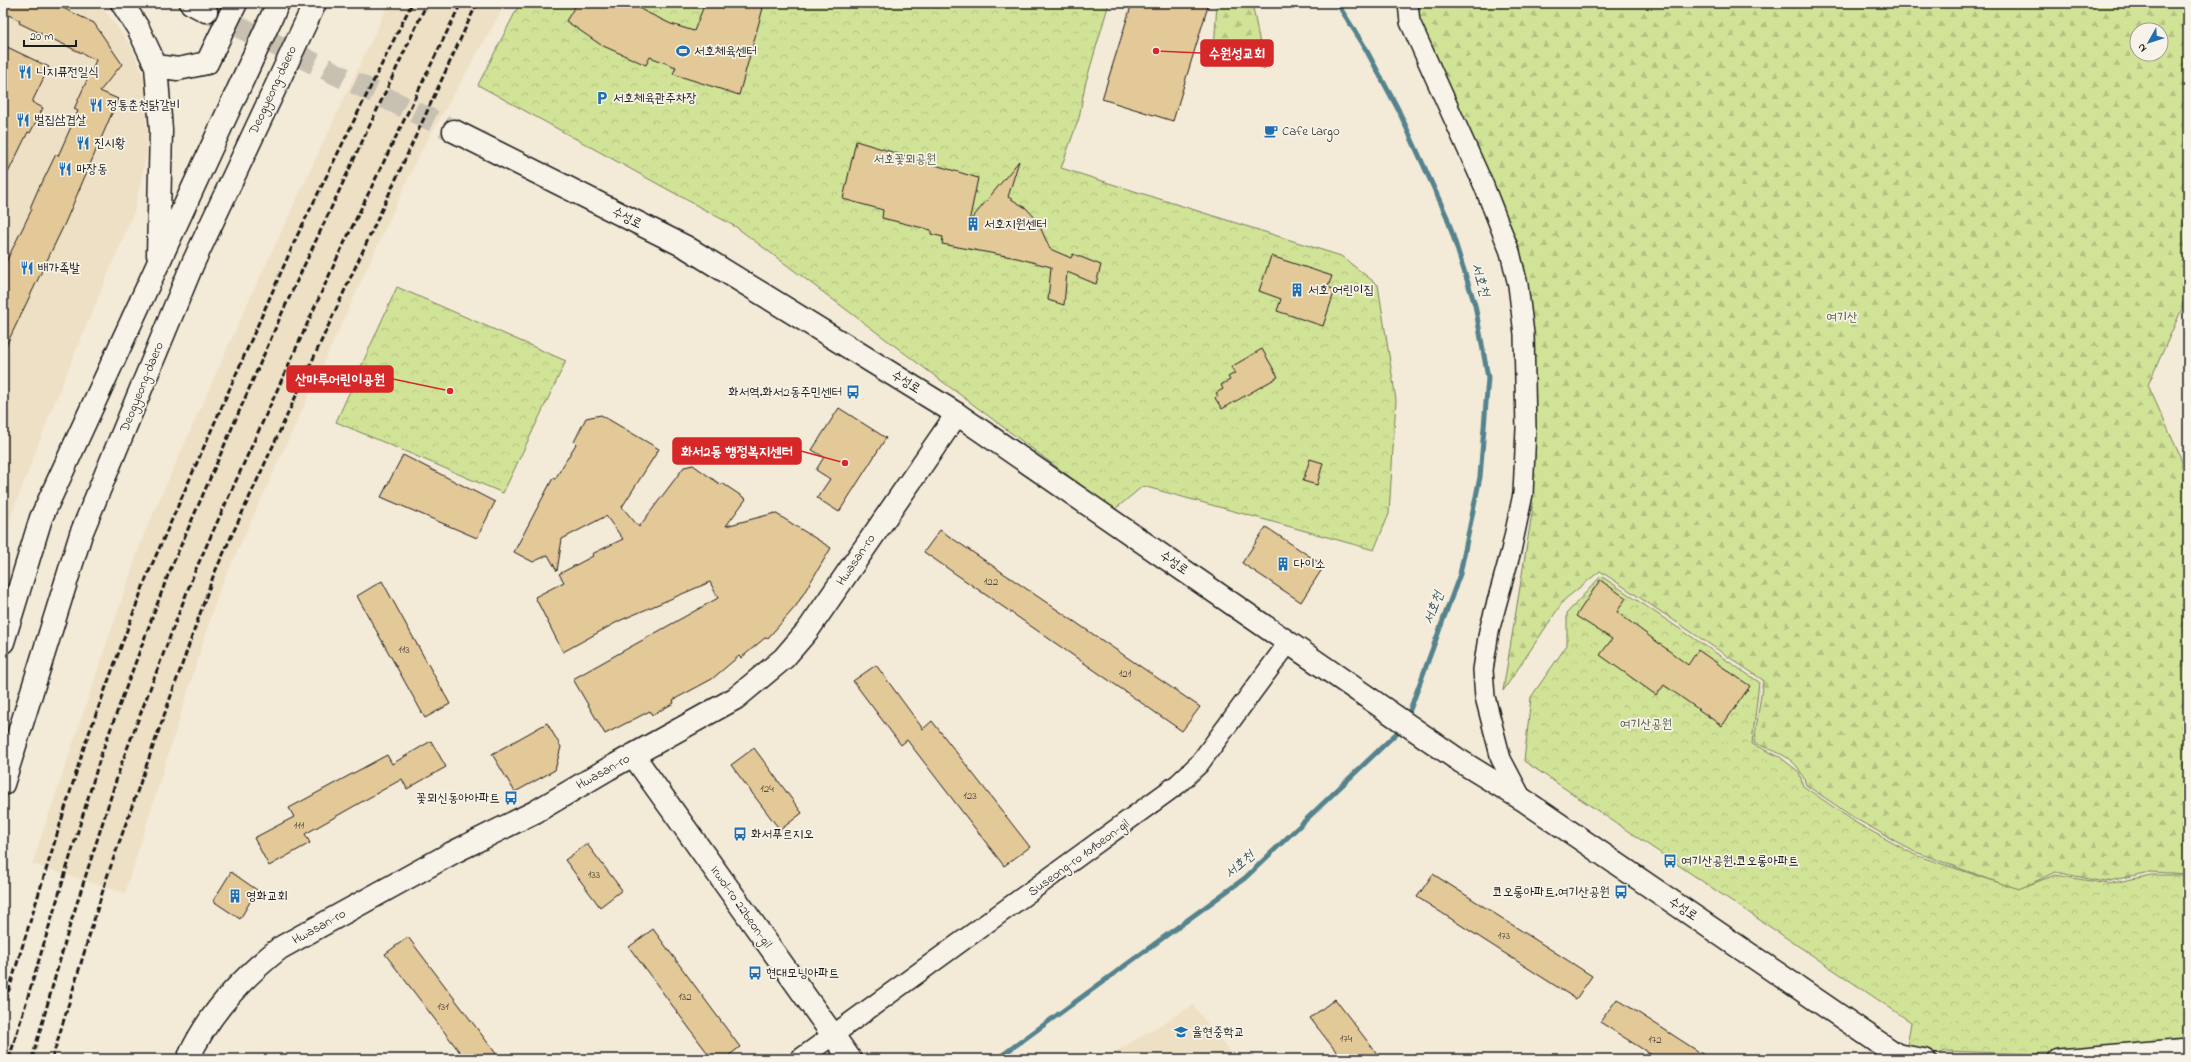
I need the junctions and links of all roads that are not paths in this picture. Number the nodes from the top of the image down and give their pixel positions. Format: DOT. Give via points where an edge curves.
graph roads {
  1 [pos="122,3"];
  2 [pos="236,3"];
  3 [pos="278,3"];
  4 [pos="315,3"];
  5 [pos="1408,3"];
  6 [pos="156,66"];
  7 [pos="454,131"];
  8 [pos="158,264"];
  9 [pos="957,414"];
  10 [pos="3,642"];
  11 [pos="1289,642"];
  12 [pos="633,756"];
  13 [pos="3,784"];
  14 [pos="1522,799"];
  15 [pos="832,1035"];
  16 [pos="2188,1048"];
  17 [pos="1897,1057"];
  18 [pos="188,1059"];
  19 [pos="800,1059"];
  20 [pos="850,1059"];
  21 [pos="1926,1059"];
  22 [pos="2058,1059"];
  1 -- 6 [label="main road" via="138,28"];
  2 -- 6 [label="main road" via="207,63 178,69"];
  3 -- 8 [label="main road"];
  4 -- 13 [label="main road, Deogyeong-daero" via="192,262 81,534"];
  5 -- 14 [label="street" via="1410,22 1484,186 1510,252 1518,284 1524,334 1526,429 1523,494 1488,637 1483,670 1485,697 1501,759"];
  6 -- 8 [label="main road" via="161,130"];
  7 -- 9 [label="main road, 수성로" via="686,247"];
  8 -- 10 [label="main road" via="41,518"];
  9 -- 11 [label="main road, 수성로"];
  9 -- 12 [label="main road, Hwasan-ro" via="808,630 784,658 736,698"];
  11 -- 14 [label="main road, 수성로" via="1460,761"];
  11 -- 15 [label="street, Suseong-ro 101beon-gil" via="1199,764 1178,784"];
  12 -- 15 [label="main road, Irwol-ro 22beon-gil"];
  12 -- 18 [label="main road, Hwasan-ro" via="535,812 452,853 280,948 255,968 232,992 212,1017"];
  14 -- 17 [label="main road, 수성로"];
  15 -- 19 [label="street, Suseong-ro 101beon-gil"];
  15 -- 20 [label="main road, Irwol-ro 22beon-gil"];
  16 -- 22 [label="street"];
  17 -- 21 [label="street"];
}
